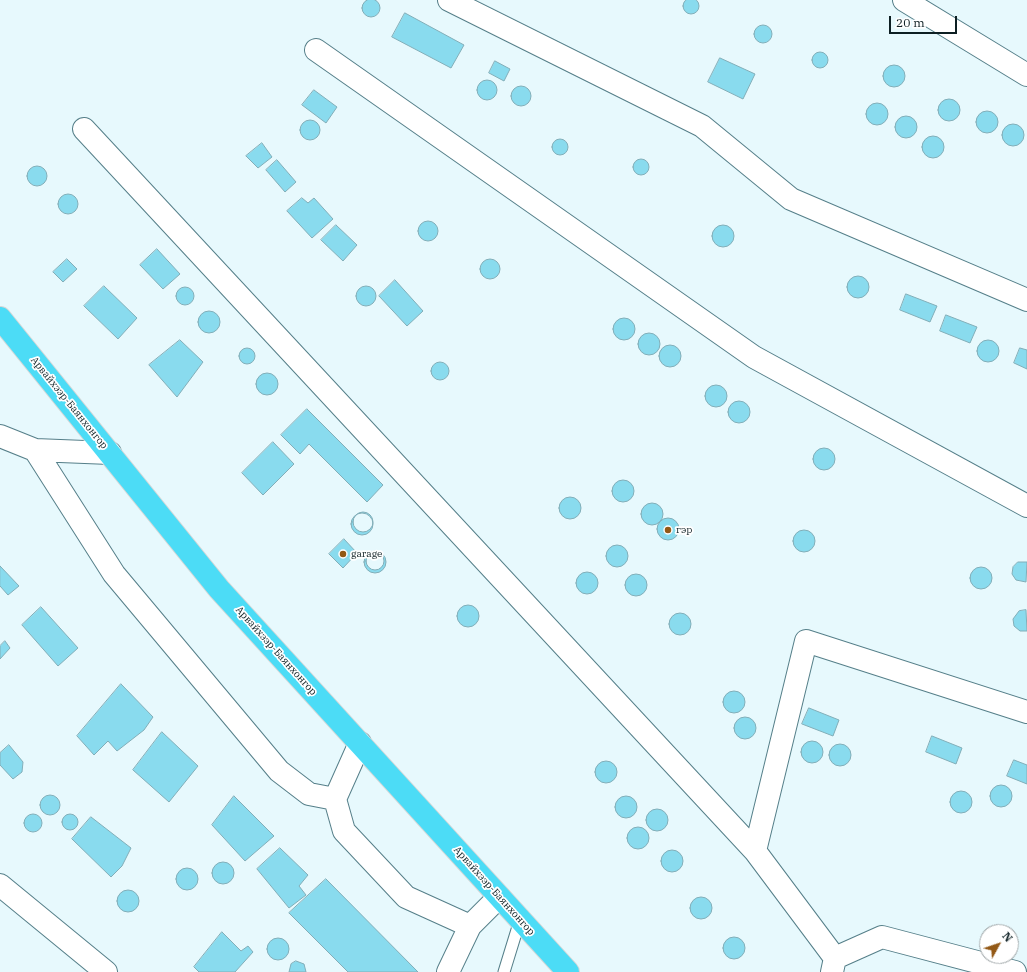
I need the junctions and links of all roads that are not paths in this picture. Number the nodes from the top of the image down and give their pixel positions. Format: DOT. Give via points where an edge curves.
graph roads {
  1 [pos="449,0"];
  2 [pos="904,0"];
  3 [pos="316,50"];
  4 [pos="1027,75"];
  5 [pos="84,129"];
  6 [pos="1027,300"];
  7 [pos="0,318"];
  8 [pos="0,436"];
  9 [pos="35,450"];
  10 [pos="110,453"];
  11 [pos="1027,506"];
  12 [pos="1027,712"];
  13 [pos="360,743"];
  14 [pos="335,799"];
  15 [pos="756,851"];
  16 [pos="0,885"];
  17 [pos="499,897"];
  18 [pos="520,920"];
  19 [pos="470,926"];
  20 [pos="834,965"];
  21 [pos="106,972"];
  22 [pos="448,972"];
  23 [pos="504,972"];
  24 [pos="568,972"];
  25 [pos="1015,972"];
  1 -- 6 [label="street" via="702,126 791,199"];
  2 -- 4 [label="street"];
  3 -- 11 [label="street" via="754,357"];
  5 -- 15 [label="street"];
  7 -- 10 [label="highway, Арвайхээр-Баянхонгор"];
  8 -- 9 [label="street"];
  9 -- 10 [label="street"];
  9 -- 14 [label="street" via="114,574 279,770 310,794"];
  10 -- 13 [label="highway, Арвайхээр-Баянхонгор" via="219,589"];
  12 -- 15 [label="street" via="806,641"];
  13 -- 14 [label="street"];
  13 -- 17 [label="highway, Арвайхээр-Баянхонгор"];
  14 -- 19 [label="street" via="344,831 406,897"];
  15 -- 20 [label="street"];
  16 -- 21 [label="street"];
  17 -- 18 [label="highway, Арвайхээр-Баянхонгор"];
  17 -- 19 [label="street"];
  18 -- 23 [label="lane"];
  18 -- 24 [label="highway, Арвайхээр-Баянхонгор"];
  19 -- 22 [label="street"];
  20 -- 25 [label="street" via="882,937"];
}
